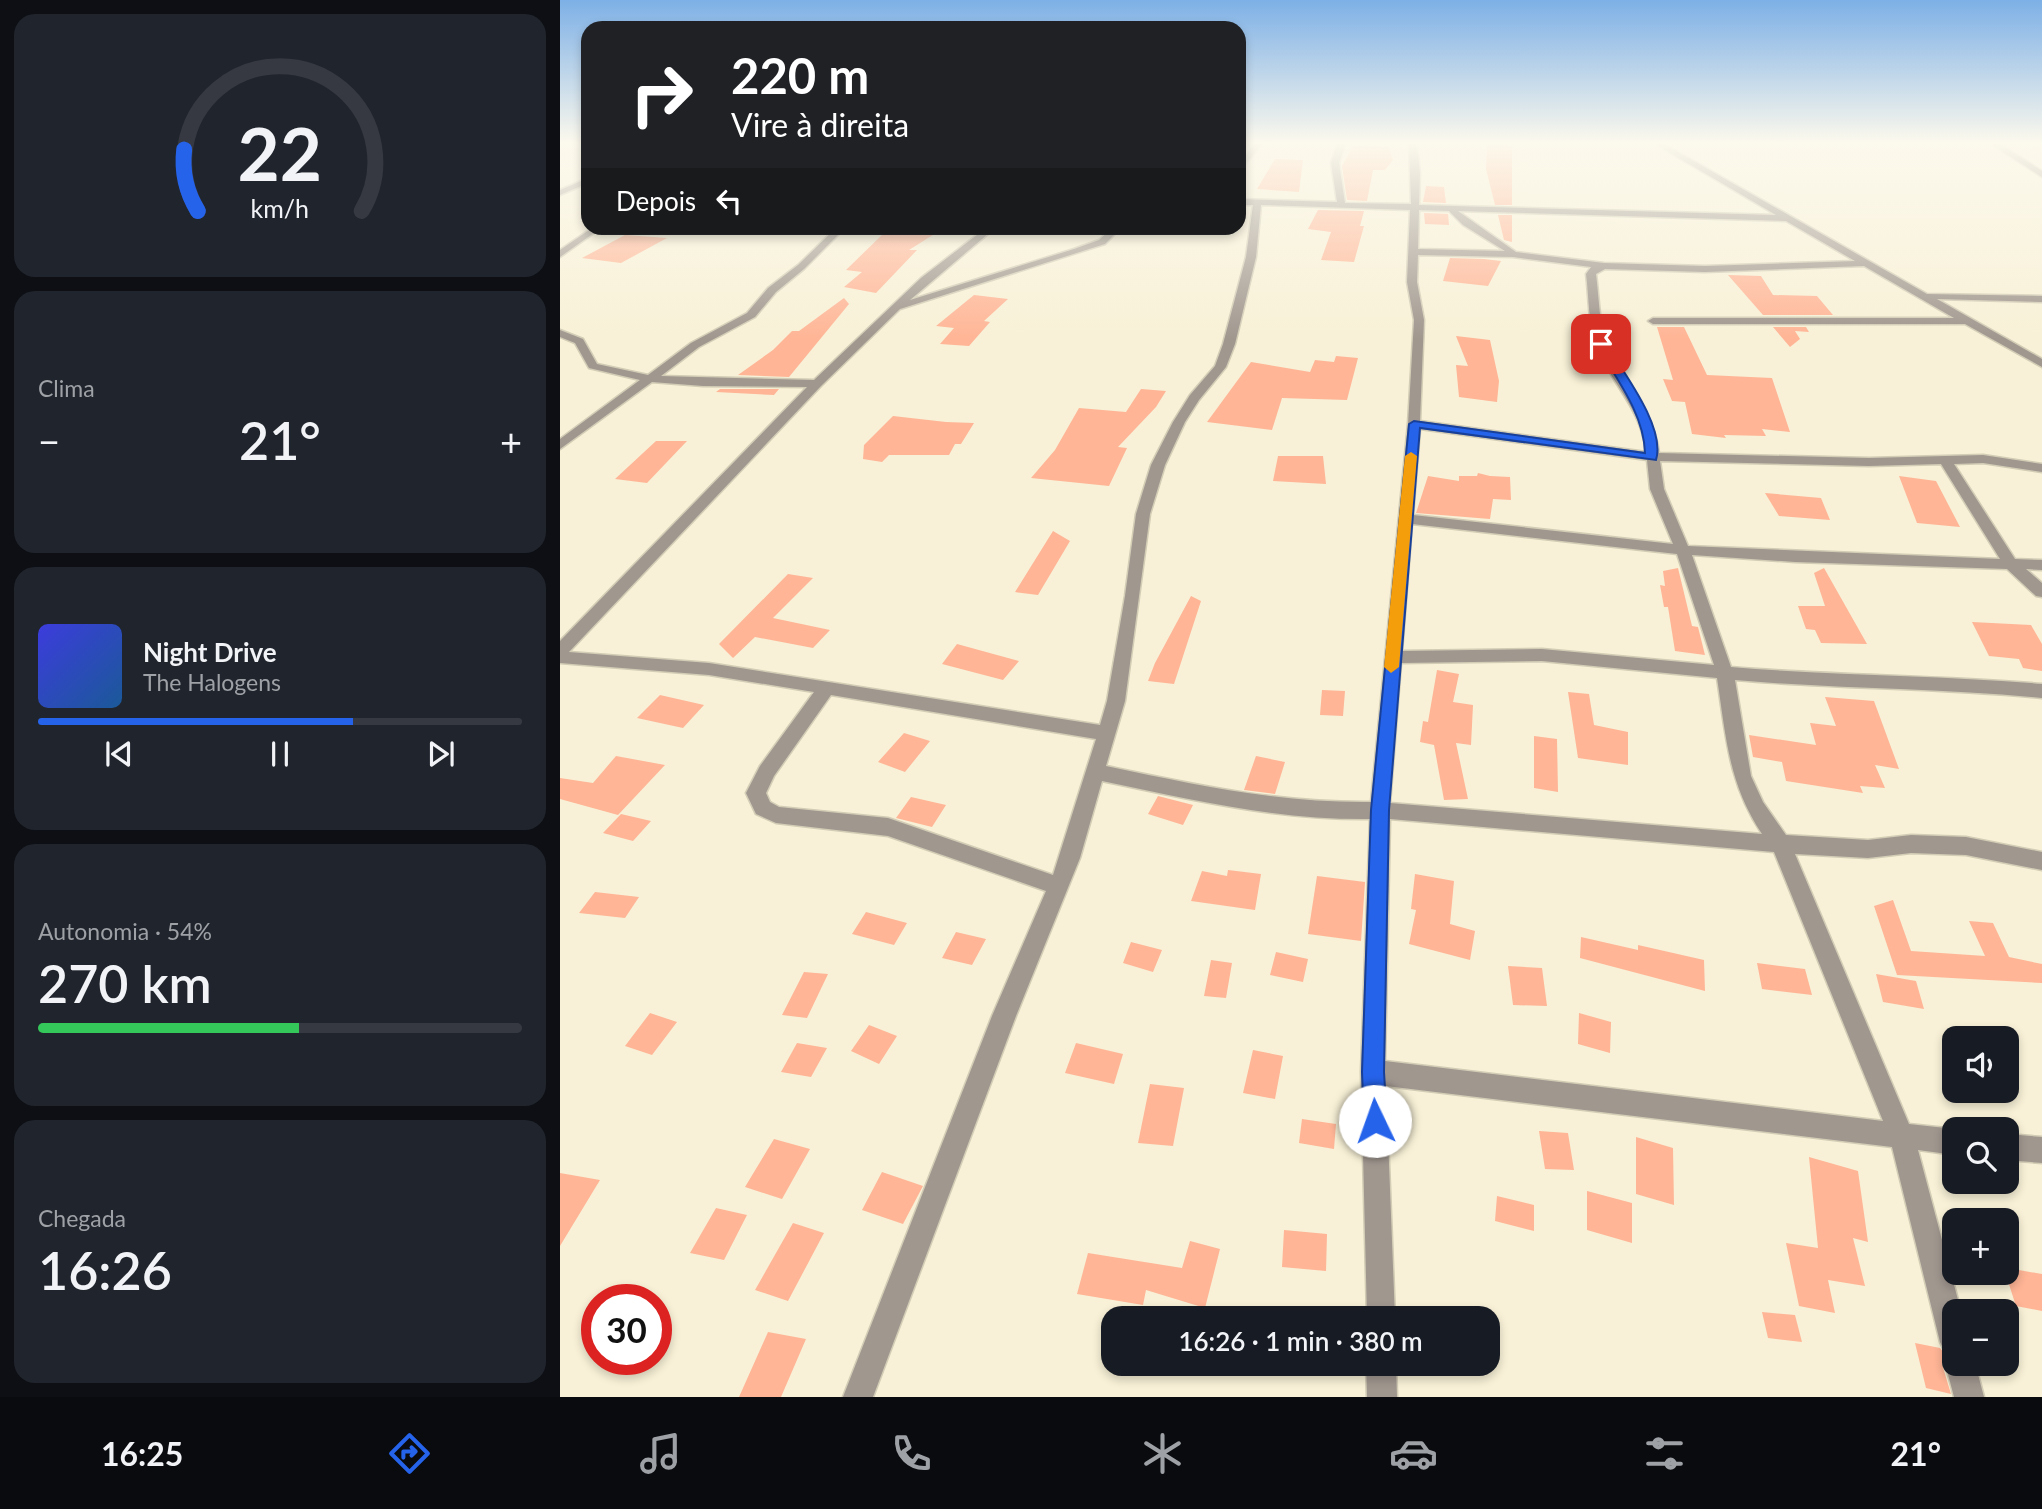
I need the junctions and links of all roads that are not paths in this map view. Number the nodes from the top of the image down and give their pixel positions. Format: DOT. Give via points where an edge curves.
graph roads {
  1 [pos="1248,209"];
  2 [pos="1416,209"];
  3 [pos="1452,209"];
  4 [pos="1518,209"];
  5 [pos="1774,209"];
  6 [pos="1790,218"];
  7 [pos="587,235"];
  8 [pos="834,235"];
  9 [pos="982,235"];
  10 [pos="1110,235"];
  11 [pos="1414,252"];
  12 [pos="560,254"];
  13 [pos="1513,254"];
  14 [pos="1868,263"];
  15 [pos="1604,266"];
  16 [pos="1925,296"];
  17 [pos="2042,299"];
  18 [pos="897,307"];
  19 [pos="1653,321"];
  20 [pos="1969,321"];
  21 [pos="560,333"];
  22 [pos="2042,364"];
  23 [pos="649,379"];
  24 [pos="817,384"];
  25 [pos="1414,424"];
  26 [pos="582,429"];
  27 [pos="560,434"];
  28 [pos="560,446"];
  29 [pos="1651,457"];
  30 [pos="1944,459"];
  31 [pos="2042,468"];
  32 [pos="1405,519"];
  33 [pos="1683,550"];
  34 [pos="2010,563"];
  35 [pos="2042,565"];
  36 [pos="2042,592"];
  37 [pos="560,651"];
  38 [pos="560,657"];
  39 [pos="1392,657"];
  40 [pos="1725,673"];
  41 [pos="827,688"];
  42 [pos="2042,691"];
  43 [pos="1107,733"];
  44 [pos="1095,772"];
  45 [pos="1380,810"];
  46 [pos="1781,844"];
  47 [pos="2042,861"];
  48 [pos="1058,886"];
  49 [pos="1373,1072"];
  50 [pos="1902,1136"];
  51 [pos="1942,1141"];
  52 [pos="2019,1148"];
  53 [pos="2042,1150"];
  54 [pos="1944,1299"];
  55 [pos="1381,1306"];
  56 [pos="1381,1376"];
  57 [pos="1963,1376"];
  58 [pos="858,1397"];
  59 [pos="1382,1397"];
  60 [pos="1969,1397"];
  1 -- 43 [label="street" via="1251,257 1229,344 1220,367 1179,422 1158,465 1143,514 1116,701"];
  2 -- 11 [label="street"];
  3 -- 13 [label="street" via="1468,227 1504,244"];
  4 -- 6 [label="street"];
  5 -- 6 [label="street"];
  6 -- 14 [label="street"];
  7 -- 12 [label="street"];
  8 -- 23 [label="street" via="751,315 695,345"];
  9 -- 18 [label="street"];
  10 -- 18 [label="street" via="1077,251"];
  11 -- 13 [label="street"];
  11 -- 25 [label="street" via="1412,282 1419,320"];
  13 -- 15 [label="street"];
  14 -- 15 [label="street" via="1734,269"];
  14 -- 16 [label="street"];
  15 -- 29 [label="street" via="1591,274 1601,344 1640,410 1651,436"];
  16 -- 17 [label="street"];
  16 -- 20 [label="street"];
  18 -- 24 [label="street"];
  19 -- 20 [label="street"];
  20 -- 22 [label="street"];
  21 -- 23 [label="street" via="579,341 593,366"];
  23 -- 24 [label="street"];
  23 -- 26 [label="street"];
  24 -- 37 [label="street"];
  25 -- 29 [label="street"];
  25 -- 32 [label="street"];
  26 -- 27 [label="street"];
  26 -- 28 [label="street"];
  29 -- 30 [label="street" via="1869,463"];
  29 -- 33 [label="street" via="1657,489"];
  30 -- 31 [label="street" via="1983,459"];
  30 -- 34 [label="street"];
  32 -- 33 [label="street"];
  32 -- 39 [label="street"];
  33 -- 34 [label="street"];
  33 -- 40 [label="street"];
  34 -- 35 [label="street"];
  34 -- 36 [label="street"];
  38 -- 41 [label="street" via="709,669"];
  39 -- 40 [label="street" via="1542,655"];
  39 -- 45 [label="street"];
  40 -- 42 [label="street"];
  40 -- 46 [label="street" via="1742,776 1755,807"];
  41 -- 43 [label="street"];
  41 -- 48 [label="street" via="767,771 756,793 763,808 802,820 888,827"];
  43 -- 44 [label="street"];
  44 -- 45 [label="street" via="1254,804 1318,811"];
  44 -- 48 [label="street"];
  45 -- 46 [label="street"];
  45 -- 49 [label="street"];
  46 -- 47 [label="street" via="1868,849 1910,844 1966,846"];
  46 -- 50 [label="street"];
  48 -- 58 [label="street"];
  49 -- 50 [label="street"];
  49 -- 55 [label="street"];
  50 -- 51 [label="street"];
  50 -- 54 [label="street"];
  52 -- 53 [label="street"];
  56 -- 59 [label="street"];
  57 -- 60 [label="street"];
}
